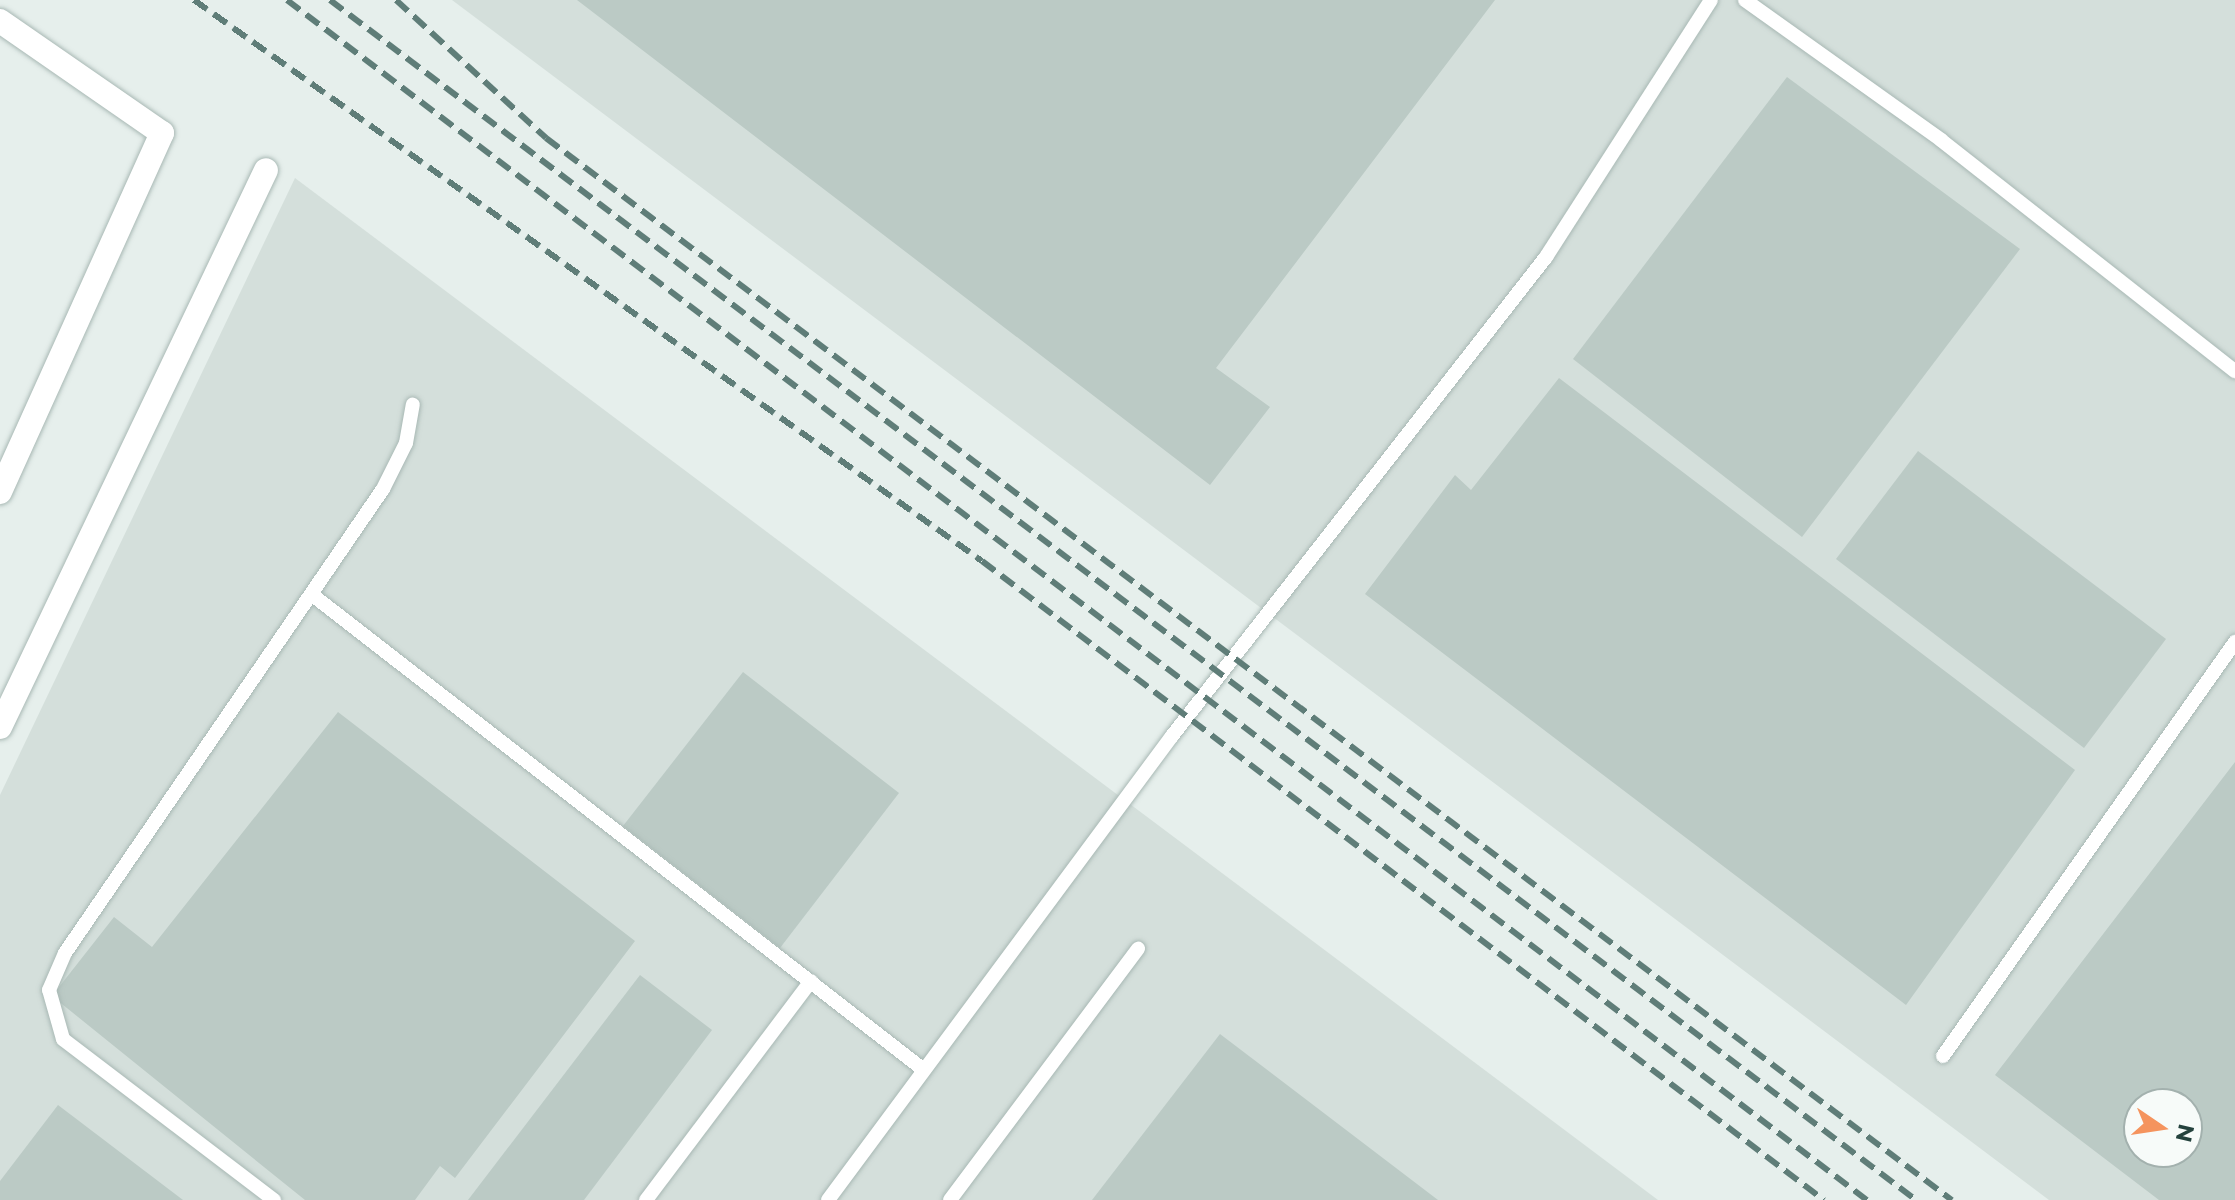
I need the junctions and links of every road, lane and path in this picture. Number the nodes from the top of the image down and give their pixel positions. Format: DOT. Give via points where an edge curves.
graph roads {
  1 [pos="1711,0"];
  2 [pos="1745,0"];
  3 [pos="0,21"];
  4 [pos="266,170"];
  5 [pos="2235,371"];
  6 [pos="413,405"];
  7 [pos="0,492"];
  8 [pos="315,597"];
  9 [pos="2235,642"];
  10 [pos="0,727"];
  11 [pos="1138,949"];
  12 [pos="811,981"];
  13 [pos="1943,1056"];
  14 [pos="924,1070"];
  15 [pos="274,1200"];
  16 [pos="646,1200"];
  17 [pos="828,1200"];
  18 [pos="950,1200"];
  1 -- 14 [label="lane" via="1546,257 1172,736"];
  2 -- 5 [label="lane" via="1941,140"];
  3 -- 7 [label="street" via="162,133"];
  4 -- 10 [label="street"];
  6 -- 8 [label="lane" via="406,443 383,489"];
  8 -- 12 [label="lane"];
  8 -- 15 [label="lane" via="65,953 49,990 50,1013 63,1039"];
  9 -- 13 [label="lane"];
  11 -- 18 [label="lane"];
  12 -- 14 [label="lane"];
  12 -- 16 [label="lane"];
  14 -- 17 [label="lane"];
}
